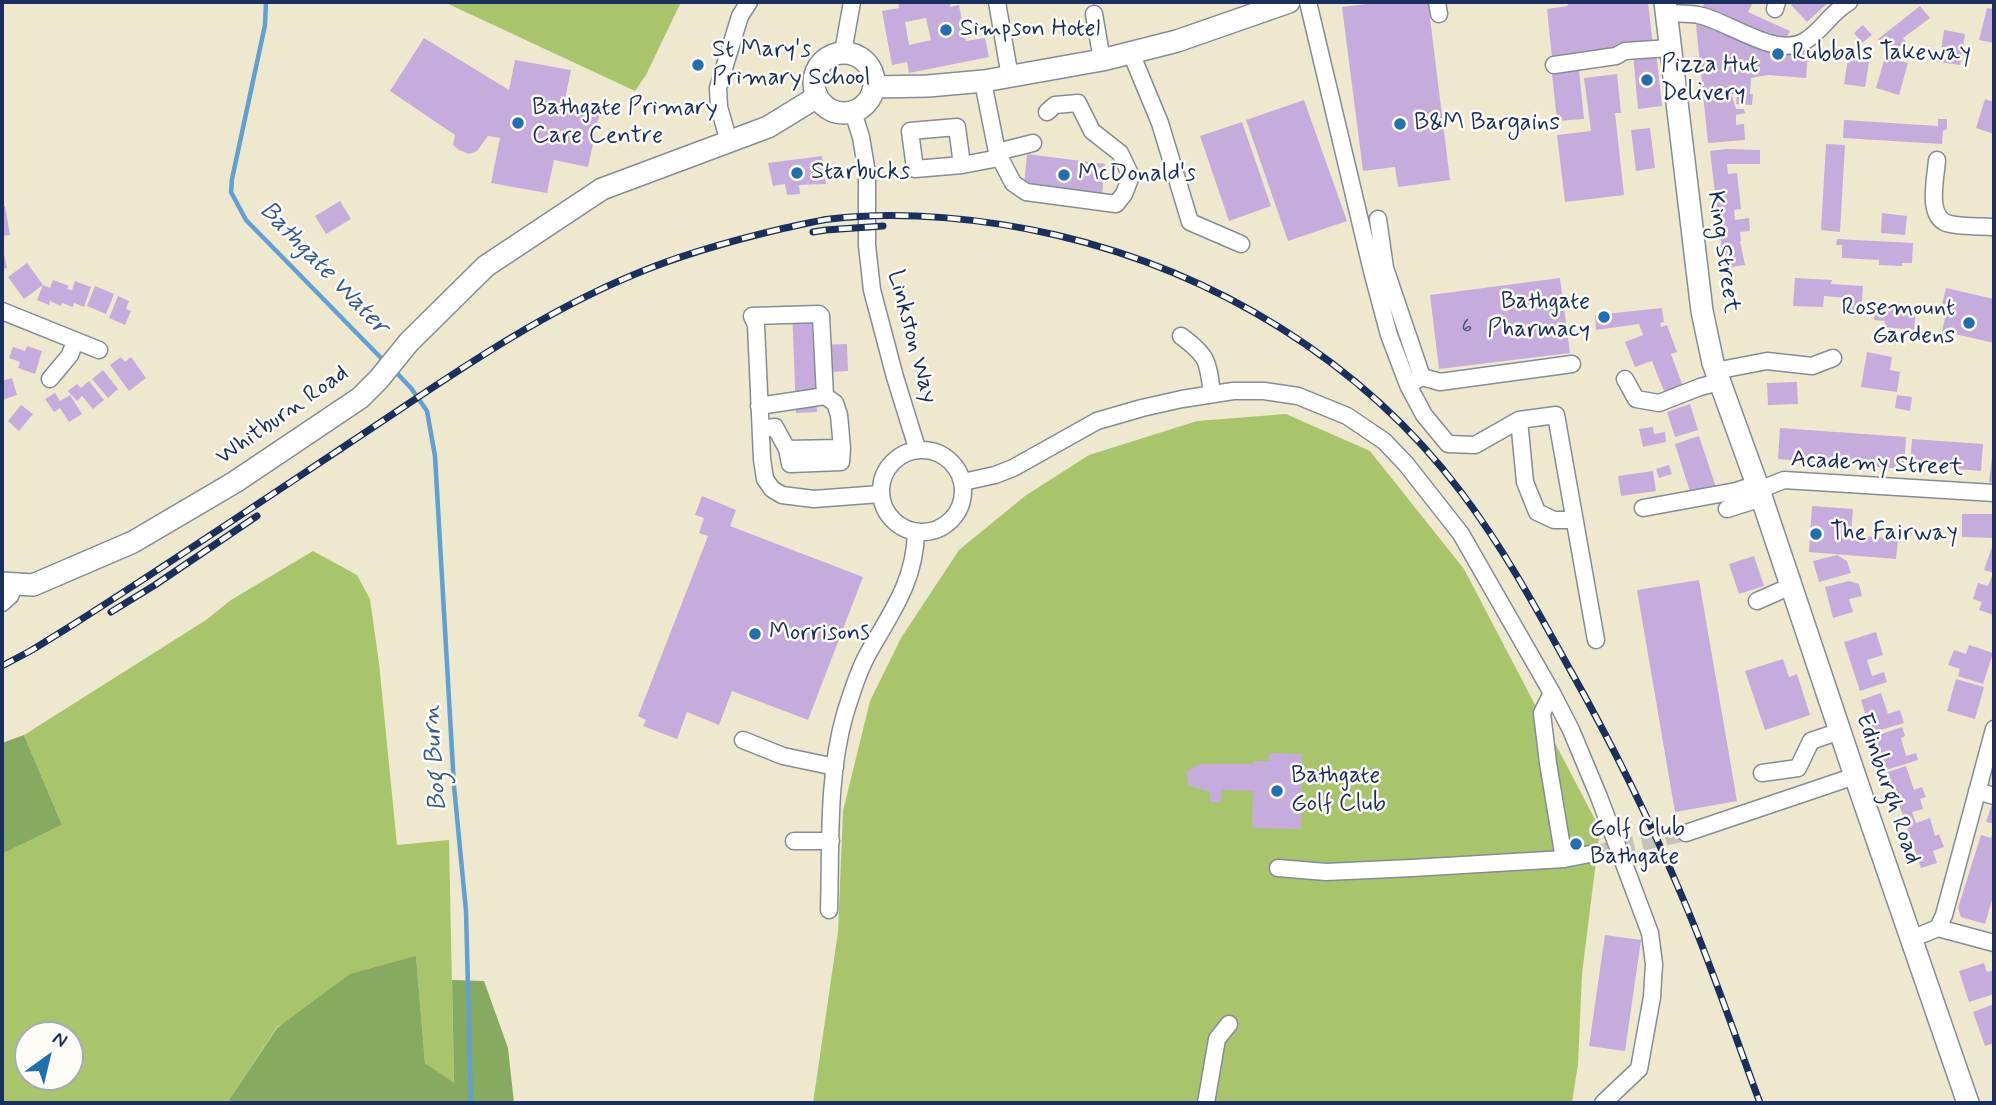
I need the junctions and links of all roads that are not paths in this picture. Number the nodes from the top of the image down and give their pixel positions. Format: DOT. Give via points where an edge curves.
graph roads {
  1 [pos="749,2"];
  2 [pos="852,2"];
  3 [pos="998,2"];
  4 [pos="1289,2"];
  5 [pos="1308,2"];
  6 [pos="1849,2"];
  7 [pos="1665,8"];
  8 [pos="1094,14"];
  9 [pos="1670,48"];
  10 [pos="844,52"];
  11 [pos="1132,53"];
  12 [pos="1102,60"];
  13 [pos="1554,65"];
  14 [pos="1010,77"];
  15 [pos="984,81"];
  16 [pos="874,87"];
  17 [pos="817,97"];
  18 [pos="853,112"];
  19 [pos="1047,112"];
  20 [pos="729,142"];
  21 [pos="1033,143"];
  22 [pos="998,155"];
  23 [pos="962,164"];
  24 [pos="1940,170"];
  25 [pos="1378,219"];
  26 [pos="1994,226"];
  27 [pos="1241,244"];
  28 [pos="1378,270"];
  29 [pos="2,311"];
  30 [pos="1181,336"];
  31 [pos="75,341"];
  32 [pos="99,350"];
  33 [pos="1833,358"];
  34 [pos="1572,364"];
  35 [pos="1717,377"];
  36 [pos="50,379"];
  37 [pos="1625,379"];
  38 [pos="1415,381"];
  39 [pos="1212,394"];
  40 [pos="825,396"];
  41 [pos="759,406"];
  42 [pos="1519,420"];
  43 [pos="761,429"];
  44 [pos="917,448"];
  45 [pos="963,482"];
  46 [pos="1759,491"];
  47 [pos="1994,493"];
  48 [pos="880,494"];
  49 [pos="1643,508"];
  50 [pos="1727,509"];
  51 [pos="1574,520"];
  52 [pos="916,532"];
  53 [pos="8,583"];
  54 [pos="1791,586"];
  55 [pos="1757,601"];
  56 [pos="2,603"];
  57 [pos="1596,640"];
  58 [pos="1552,693"];
  59 [pos="1994,729"];
  60 [pos="1840,731"];
  61 [pos="743,740"];
  62 [pos="835,767"];
  63 [pos="1762,773"];
  64 [pos="1855,776"];
  65 [pos="1977,791"];
  66 [pos="1994,796"];
  67 [pos="1686,833"];
  68 [pos="794,841"];
  69 [pos="831,841"];
  70 [pos="1595,853"];
  71 [pos="1564,859"];
  72 [pos="1278,868"];
  73 [pos="829,910"];
  74 [pos="1938,928"];
  75 [pos="1911,939"];
  76 [pos="1994,943"];
  77 [pos="1229,1024"];
  78 [pos="1206,1103"];
  79 [pos="1603,1103"];
  80 [pos="1968,1103"];
  1 -- 20 [label="street" via="740,16 718,88"];
  2 -- 10 [label="street"];
  3 -- 14 [label="street"];
  4 -- 11 [label="main road"];
  5 -- 28 [label="street"];
  6 -- 7 [label="street" via="1803,43 1784,45"];
  7 -- 9 [label="main road, King Street"];
  8 -- 12 [label="street"];
  9 -- 13 [label="street" via="1625,51"];
  9 -- 35 [label="main road, King Street" via="1702,311"];
  10 -- 16 [label="main road" via="870,67"];
  10 -- 17 [label="main road" via="824,59 817,67 813,87"];
  11 -- 12 [label="main road"];
  11 -- 27 [label="street" via="1160,123 1190,222"];
  12 -- 14 [label="main road"];
  14 -- 15 [label="main road"];
  15 -- 16 [label="main road"];
  15 -- 22 [label="street"];
  16 -- 18 [label="main road" via="867,103"];
  17 -- 18 [label="main road" via="836,113"];
  17 -- 20 [label="main road, Whitburn Road" via="768,127"];
  18 -- 44 [label="street, Linkston Way" via="867,173 872,290"];
  19 -- 22 [label="street" via="1055,105 1078,103 1092,131 1120,153 1130,176 1116,204 1026,192 1013,183"];
  20 -- 53 [label="main road, Whitburn Road" via="603,189 486,266 360,398 235,482 133,542 33,585"];
  21 -- 22 [label="street"];
  22 -- 23 [label="street"];
  24 -- 26 [label="street" via="1933,206 1938,217 1947,224"];
  25 -- 28 [label="street"];
  28 -- 38 [label="street" via="1389,335"];
  29 -- 31 [label="street"];
  30 -- 39 [label="street" via="1205,356"];
  31 -- 32 [label="street"];
  31 -- 36 [label="street" via="70,355"];
  33 -- 35 [label="street" via="1812,366 1767,361"];
  34 -- 38 [label="street" via="1440,382"];
  35 -- 37 [label="street" via="1659,403 1636,400"];
  35 -- 46 [label="main road, King Street"];
  38 -- 42 [label="street" via="1424,415 1448,444 1475,445"];
  39 -- 45 [label="street" via="1097,421 1013,468"];
  39 -- 58 [label="street" via="1264,391 1298,396 1347,416 1384,441 1461,534"];
  40 -- 41 [label="street"];
  40 -- 41 [label="street" via="821,316 752,316"];
  40 -- 43 [label="street" via="835,402 842,448 787,449 775,427"];
  41 -- 43 [label="street"];
  42 -- 51 [label="street" via="1525,482 1537,512 1554,520"];
  42 -- 51 [label="street" via="1556,415"];
  43 -- 48 [label="street" via="765,479 782,495 814,499"];
  44 -- 45 [label="street" via="951,461"];
  44 -- 48 [label="street" via="894,460 881,481"];
  45 -- 52 [label="street" via="964,495 952,520 942,528"];
  46 -- 47 [label="street, Academy Street" via="1784,481"];
  46 -- 49 [label="street"];
  46 -- 50 [label="street"];
  46 -- 54 [label="main road, Edinburgh Road"];
  48 -- 52 [label="street" via="891,519"];
  51 -- 57 [label="street"];
  52 -- 62 [label="street" via="905,587 856,681"];
  53 -- 56 [label="street" via="10,596"];
  54 -- 55 [label="street"];
  54 -- 60 [label="main road, Edinburgh Road"];
  58 -- 71 [label="street" via="1542,713"];
  58 -- 79 [label="street" via="1599,797 1650,933 1654,964 1639,1069"];
  59 -- 65 [label="street"];
  60 -- 63 [label="street" via="1811,741 1798,768"];
  60 -- 64 [label="main road, Edinburgh Road"];
  61 -- 62 [label="street" via="783,756"];
  62 -- 69 [label="street"];
  64 -- 67 [label="street"];
  64 -- 75 [label="main road, Edinburgh Road"];
  65 -- 66 [label="street"];
  65 -- 74 [label="street"];
  68 -- 69 [label="street"];
  69 -- 73 [label="street"];
  70 -- 71 [label="street"];
  71 -- 72 [label="street" via="1338,871"];
  74 -- 75 [label="street"];
  74 -- 76 [label="street"];
  75 -- 80 [label="main road, Edinburgh Road"];
  77 -- 78 [label="street" via="1217,1039"];
}
